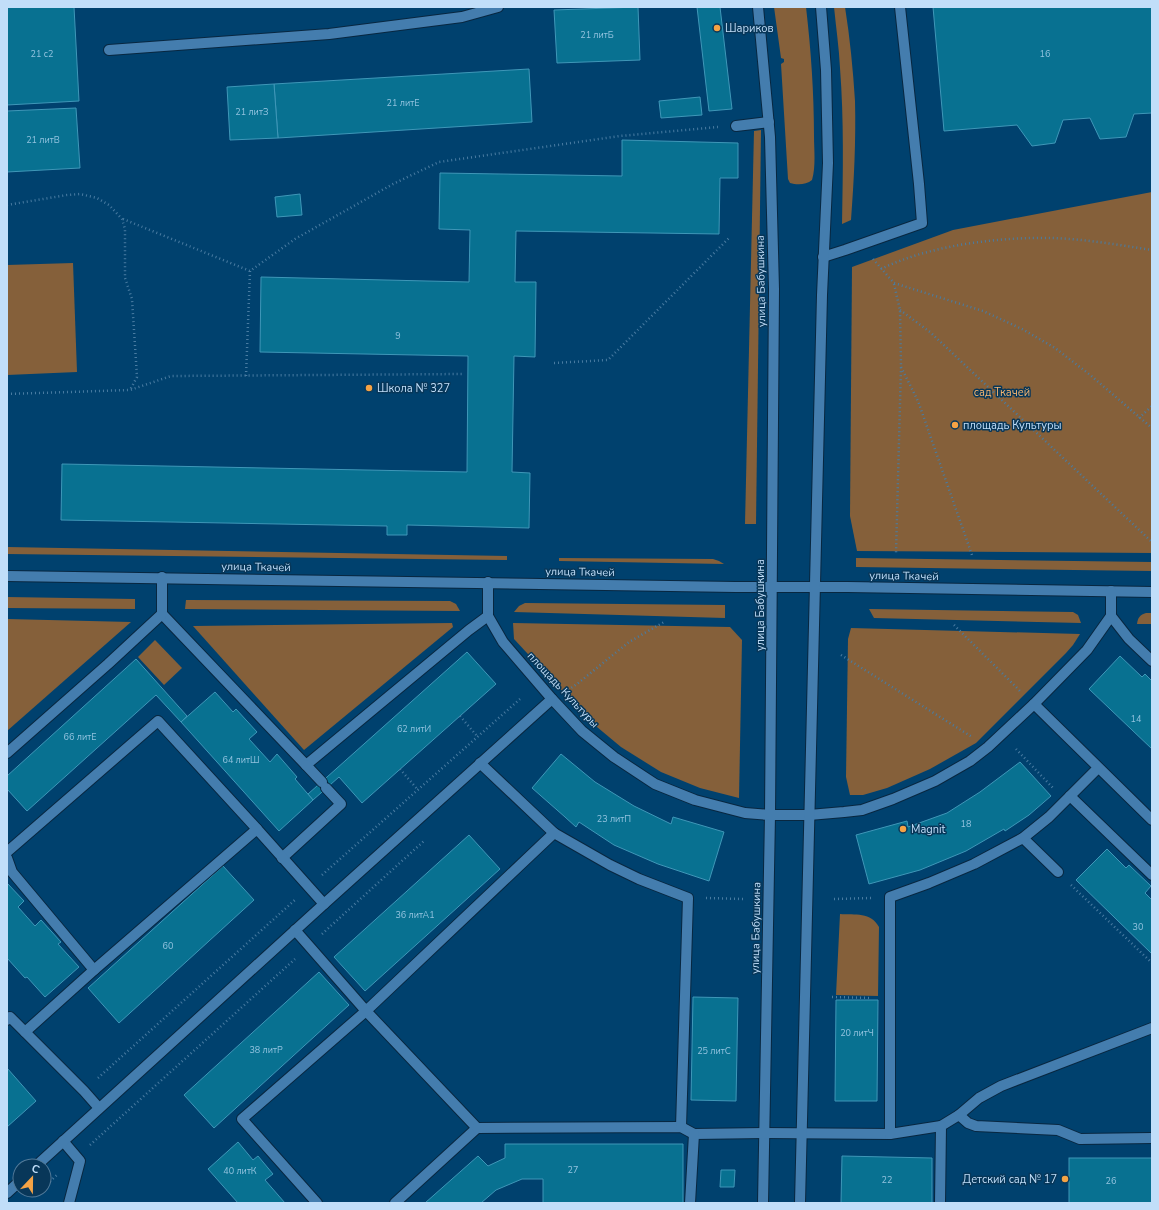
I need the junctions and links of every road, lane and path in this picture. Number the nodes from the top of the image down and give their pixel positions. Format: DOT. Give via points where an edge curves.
graph roads {
  1 [pos="498,7"];
  2 [pos="758,7"];
  3 [pos="821,7"];
  4 [pos="900,7"];
  5 [pos="109,50"];
  6 [pos="769,122"];
  7 [pos="736,126"];
  8 [pos="7,204"];
  9 [pos="122,219"];
  10 [pos="729,238"];
  11 [pos="865,243"];
  12 [pos="1152,250"];
  13 [pos="824,257"];
  14 [pos="881,269"];
  15 [pos="250,271"];
  16 [pos="894,283"];
  17 [pos="900,310"];
  18 [pos="554,363"];
  19 [pos="901,366"];
  20 [pos="463,374"];
  21 [pos="246,376"];
  22 [pos="130,390"];
  23 [pos="7,394"];
  24 [pos="1152,406"];
  25 [pos="1140,418"];
  26 [pos="1152,428"];
  27 [pos="1152,542"];
  28 [pos="896,554"];
  29 [pos="972,555"];
  30 [pos="7,576"];
  31 [pos="162,577"];
  32 [pos="488,582"];
  33 [pos="815,587"];
  34 [pos="772,588"];
  35 [pos="1111,591"];
  36 [pos="1152,592"];
  37 [pos="162,614"];
  38 [pos="488,616"];
  39 [pos="1111,616"];
  40 [pos="664,622"];
  41 [pos="954,625"];
  42 [pos="841,655"];
  43 [pos="1152,661"];
  44 [pos="563,693"];
  45 [pos="1024,694"];
  46 [pos="552,699"];
  47 [pos="1034,704"];
  48 [pos="460,716"];
  49 [pos="477,736"];
  50 [pos="977,740"];
  51 [pos="1016,749"];
  52 [pos="7,753"];
  53 [pos="480,763"];
  54 [pos="306,765"];
  55 [pos="1098,768"];
  56 [pos="400,770"];
  57 [pos="418,790"];
  58 [pos="1070,796"];
  59 [pos="770,815"];
  60 [pos="809,815"];
  61 [pos="1152,820"];
  62 [pos="257,829"];
  63 [pos="554,833"];
  64 [pos="1023,838"];
  65 [pos="7,852"];
  66 [pos="7,858"];
  67 [pos="282,858"];
  68 [pos="1058,872"];
  69 [pos="1152,875"];
  70 [pos="890,897"];
  71 [pos="688,898"];
  72 [pos="743,899"];
  73 [pos="834,899"];
  74 [pos="324,904"];
  75 [pos="295,930"];
  76 [pos="1152,963"];
  77 [pos="94,970"];
  78 [pos="832,997"];
  79 [pos="890,998"];
  80 [pos="366,1011"];
  81 [pos="7,1020"];
  82 [pos="1152,1028"];
  83 [pos="25,1032"];
  84 [pos="99,1108"];
  85 [pos="959,1115"];
  86 [pos="941,1126"];
  87 [pos="681,1127"];
  88 [pos="477,1128"];
  89 [pos="764,1133"];
  90 [pos="694,1134"];
  91 [pos="801,1134"];
  92 [pos="890,1134"];
  93 [pos="1152,1138"];
  94 [pos="63,1141"];
  95 [pos="45,1158"];
  96 [pos="69,1203"];
  97 [pos="317,1203"];
  98 [pos="395,1203"];
  99 [pos="690,1203"];
  100 [pos="763,1203"];
  101 [pos="800,1203"];
  102 [pos="940,1203"];
  1 -- 5 [label="street" via="462,17 329,34"];
  2 -- 6 [label="street, улица Бабушкина"];
  3 -- 13 [label="street" via="826,70 828,162"];
  4 -- 11 [label="street" via="922,223"];
  6 -- 7 [label="street"];
  6 -- 34 [label="street, улица Бабушкина" via="774,289"];
  7 -- 15 [label="path" via="620,136 439,162 393,184 295,239"];
  8 -- 9 [label="path" via="80,194 109,204"];
  9 -- 15 [label="path"];
  9 -- 22 [label="path" via="125,229 125,278 132,299 137,377"];
  10 -- 18 [label="path" via="608,360"];
  11 -- 13 [label="street"];
  11 -- 14 [label="path"];
  12 -- 14 [label="path" via="1052,238 993,240 945,248 899,260"];
  13 -- 33 [label="street"];
  14 -- 16 [label="path"];
  15 -- 21 [label="path"];
  16 -- 17 [label="path"];
  16 -- 25 [label="path" via="983,311 1022,329 1055,348"];
  17 -- 19 [label="path"];
  17 -- 27 [label="path" via="930,332"];
  19 -- 28 [label="path"];
  19 -- 29 [label="path" via="918,402"];
  20 -- 21 [label="path"];
  21 -- 22 [label="path" via="171,376"];
  22 -- 23 [label="path"];
  24 -- 25 [label="path"];
  25 -- 26 [label="path"];
  30 -- 31 [label="street, улица Ткачей"];
  31 -- 32 [label="street, улица Ткачей"];
  31 -- 37 [label="street"];
  32 -- 34 [label="street, улица Ткачей"];
  32 -- 38 [label="street, площадь Культуры"];
  33 -- 34 [label="street, улица Ткачей"];
  33 -- 35 [label="street, улица Ткачей"];
  33 -- 60 [label="street"];
  34 -- 59 [label="street, улица Бабушкина"];
  35 -- 36 [label="street, улица Ткачей"];
  35 -- 39 [label="street"];
  37 -- 52 [label="street"];
  37 -- 54 [label="street"];
  38 -- 46 [label="street, площадь Культуры" via="503,642"];
  38 -- 54 [label="street"];
  39 -- 43 [label="street" via="1129,639"];
  39 -- 47 [label="street, площадь Культуры" via="1087,650"];
  40 -- 44 [label="path" via="628,642"];
  41 -- 45 [label="path"];
  42 -- 50 [label="path"];
  46 -- 53 [label="street"];
  46 -- 59 [label="street, площадь Культуры" via="614,757 655,784 695,800 744,813"];
  47 -- 55 [label="street"];
  47 -- 60 [label="street, площадь Культуры" via="970,761 934,781 862,810"];
  48 -- 49 [label="path"];
  51 -- 58 [label="path" via="1058,794"];
  53 -- 63 [label="street"];
  53 -- 74 [label="street"];
  54 -- 67 [label="street" via="341,804"];
  55 -- 58 [label="street"];
  55 -- 61 [label="street"];
  56 -- 57 [label="path"];
  58 -- 64 [label="street"];
  58 -- 69 [label="street"];
  59 -- 60 [label="street, площадь Культуры"];
  59 -- 89 [label="street, улица Бабушкина"];
  60 -- 91 [label="street"];
  62 -- 65 [label="street" via="158,721"];
  62 -- 67 [label="street"];
  62 -- 77 [label="street"];
  63 -- 71 [label="street" via="645,882"];
  63 -- 80 [label="street"];
  64 -- 68 [label="street"];
  64 -- 70 [label="street" via="974,864"];
  66 -- 77 [label="street" via="12,872"];
  67 -- 74 [label="street"];
  68 -- 76 [label="path"];
  70 -- 73 [label="path"];
  70 -- 79 [label="street"];
  71 -- 72 [label="path"];
  71 -- 87 [label="street"];
  74 -- 75 [label="street"];
  75 -- 80 [label="street"];
  75 -- 84 [label="street"];
  77 -- 83 [label="street"];
  78 -- 79 [label="path"];
  79 -- 92 [label="street"];
  80 -- 88 [label="street"];
  80 -- 97 [label="street" via="242,1119"];
  81 -- 83 [label="street" via="10,1017"];
  82 -- 85 [label="street" via="1001,1086 979,1098"];
  83 -- 84 [label="street"];
  84 -- 94 [label="street"];
  85 -- 86 [label="street"];
  85 -- 93 [label="street" via="976,1126 1058,1130 1080,1139"];
  86 -- 92 [label="street"];
  86 -- 102 [label="street"];
  87 -- 88 [label="street"];
  87 -- 90 [label="street"];
  88 -- 98 [label="street"];
  89 -- 90 [label="street"];
  89 -- 91 [label="street"];
  89 -- 100 [label="street, улица Бабушкина"];
  90 -- 99 [label="street"];
  91 -- 92 [label="street"];
  91 -- 101 [label="street"];
  94 -- 95 [label="street"];
  94 -- 96 [label="street" via="80,1161"];
}
